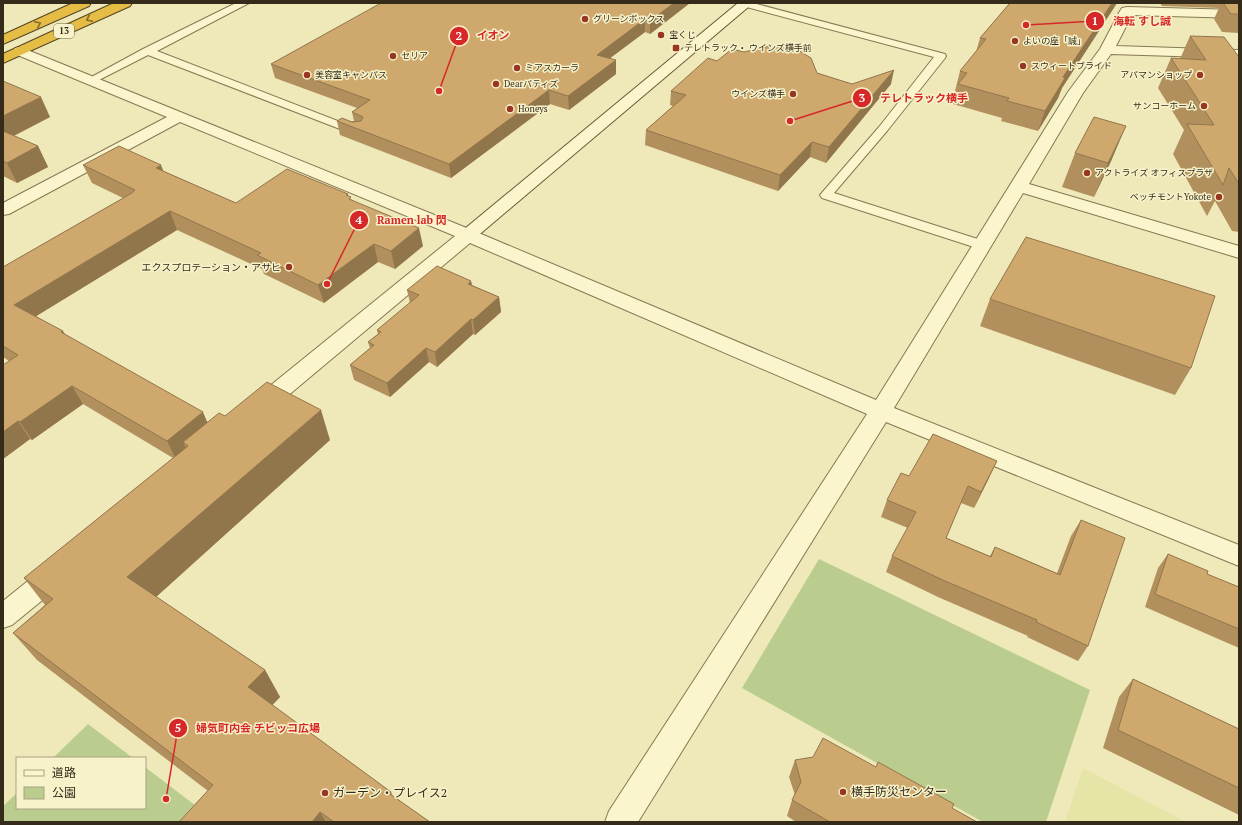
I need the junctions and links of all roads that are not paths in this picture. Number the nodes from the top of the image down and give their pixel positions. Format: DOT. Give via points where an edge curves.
graph roads {
  1 [pos="84,3"];
  2 [pos="125,3"];
  3 [pos="244,3"];
  4 [pos="745,3"];
  5 [pos="1239,14"];
  6 [pos="3,40"];
  7 [pos="1107,50"];
  8 [pos="20,51"];
  9 [pos="147,51"];
  10 [pos="1239,54"];
  11 [pos="3,59"];
  12 [pos="91,80"];
  13 [pos="180,116"];
  14 [pos="359,132"];
  15 [pos="1018,186"];
  16 [pos="3,210"];
  17 [pos="468,235"];
  18 [pos="982,245"];
  19 [pos="1239,252"];
  20 [pos="882,411"];
  21 [pos="241,422"];
  22 [pos="1239,556"];
  23 [pos="76,557"];
  24 [pos="3,617"];
  25 [pos="620,822"];
  6 -- 1 [label="highway, 13, one-way"];
  2 -- 8 [label="highway, 13, one-way"];
  3 -- 9 [label="lane"];
  4 -- 17 [label="street"];
  4 -- 18 [label="lane" via="941,56 826,195"];
  5 -- 7 [label="street" via="1127,11"];
  7 -- 10 [label="street"];
  7 -- 15 [label="street" via="1076,92"];
  8 -- 11 [label="highway, 13"];
  8 -- 12 [label="street"];
  9 -- 12 [label="lane"];
  9 -- 14 [label="lane"];
  12 -- 13 [label="street"];
  13 -- 16 [label="street"];
  13 -- 17 [label="street"];
  15 -- 18 [label="street"];
  15 -- 19 [label="street"];
  17 -- 20 [label="street"];
  17 -- 21 [label="street"];
  18 -- 20 [label="street"];
  20 -- 22 [label="street"];
  20 -- 25 [label="street"];
  23 -- 24 [label="street"];
}
